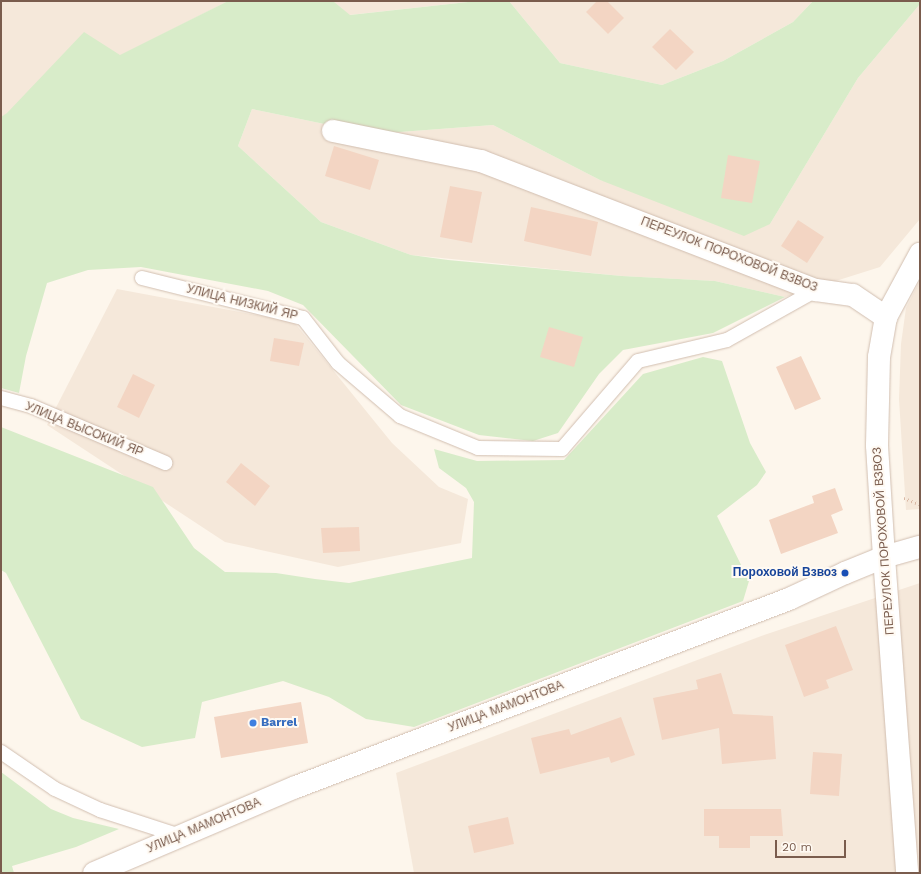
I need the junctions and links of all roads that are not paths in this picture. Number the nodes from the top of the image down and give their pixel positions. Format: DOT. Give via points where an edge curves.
graph roads {
  1 [pos="333,131"];
  2 [pos="920,254"];
  3 [pos="142,278"];
  4 [pos="816,290"];
  5 [pos="886,317"];
  6 [pos="1,398"];
  7 [pos="165,463"];
  8 [pos="920,547"];
  9 [pos="884,557"];
  10 [pos="1,752"];
  11 [pos="180,836"];
  12 [pos="94,873"];
  13 [pos="907,873"];
  1 -- 4 [label="street, ПЕРЕУЛОК ПОРОХОВОЙ ВЗВОЗ" via="481,161"];
  2 -- 5 [label="street"];
  3 -- 4 [label="lane, УЛИЦА НИЗКИЙ ЯР" via="303,318 338,363 400,416 478,448 562,449 638,361 727,340"];
  4 -- 5 [label="street, ПЕРЕУЛОК ПОРОХОВОЙ ВЗВОЗ" via="853,295"];
  5 -- 9 [label="street, ПЕРЕУЛОК ПОРОХОВОЙ ВЗВОЗ" via="879,357 877,445"];
  6 -- 7 [label="lane, УЛИЦА ВЫСОКИЙ ЯР" via="31,406"];
  8 -- 9 [label="street, УЛИЦА МАМОНТОВА"];
  9 -- 11 [label="street, УЛИЦА МАМОНТОВА" via="845,572 789,599 296,787"];
  9 -- 13 [label="street, ПЕРЕУЛОК ПОРОХОВОЙ ВЗВОЗ"];
  10 -- 11 [label="lane" via="61,792 100,810"];
  11 -- 12 [label="street, УЛИЦА МАМОНТОВА"];
}
